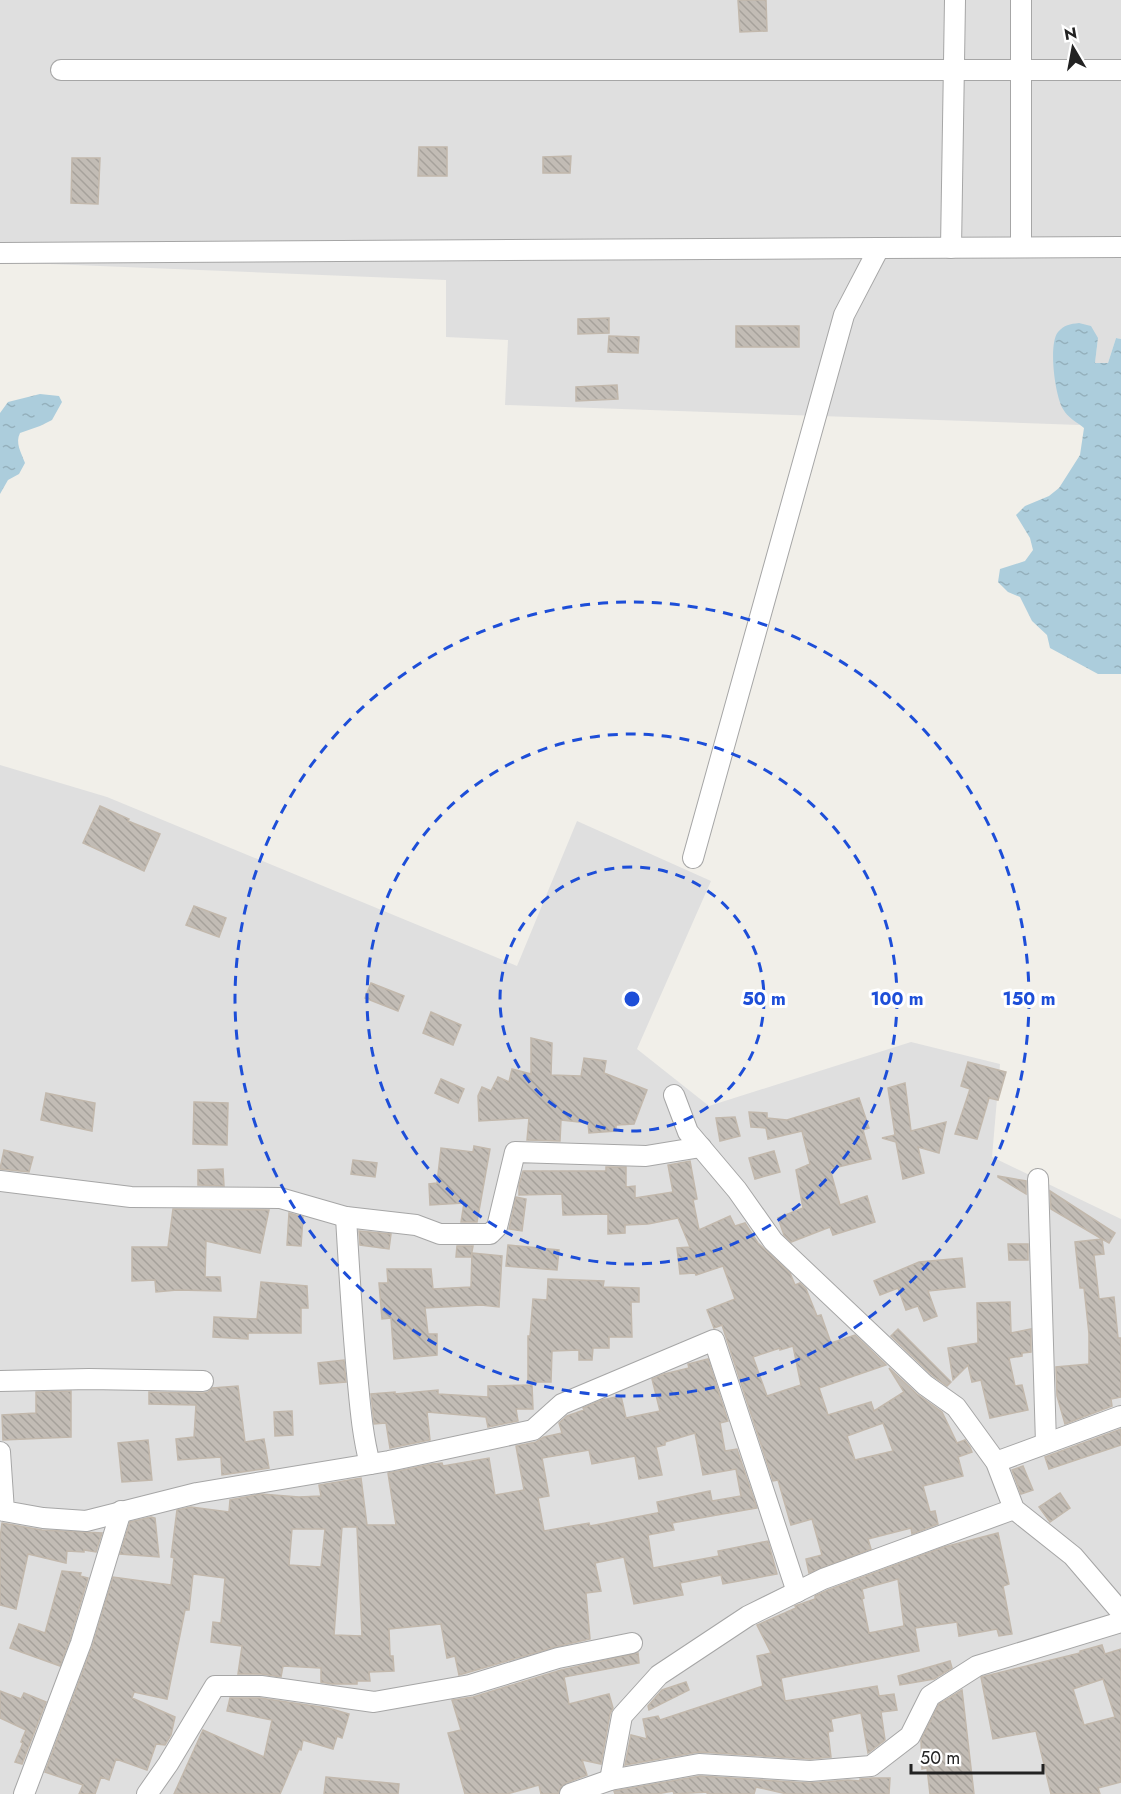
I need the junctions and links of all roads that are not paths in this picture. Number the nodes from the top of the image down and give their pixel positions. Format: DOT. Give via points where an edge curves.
graph roads {
  1 [pos="955,0"];
  2 [pos="1020,0"];
  3 [pos="61,70"];
  4 [pos="955,70"];
  5 [pos="1021,70"];
  6 [pos="1121,70"];
  7 [pos="1021,247"];
  8 [pos="1121,247"];
  9 [pos="879,248"];
  10 [pos="951,248"];
  11 [pos="0,253"];
  12 [pos="693,858"];
  13 [pos="674,1095"];
  14 [pos="701,1147"];
  15 [pos="1038,1179"];
  16 [pos="0,1181"];
  17 [pos="346,1217"];
  18 [pos="0,1381"];
  19 [pos="203,1381"];
  20 [pos="1121,1416"];
  21 [pos="1046,1443"];
  22 [pos="0,1452"];
  23 [pos="996,1461"];
  24 [pos="370,1464"];
  25 [pos="1014,1509"];
  26 [pos="121,1511"];
  27 [pos="797,1592"];
  28 [pos="1121,1612"];
  29 [pos="1121,1622"];
  30 [pos="632,1643"];
  31 [pos="610,1780"];
  32 [pos="24,1794"];
  33 [pos="147,1794"];
  34 [pos="570,1794"];
  1 -- 4 [label="street"];
  2 -- 5 [label="street"];
  3 -- 4 [label="street"];
  4 -- 5 [label="street"];
  4 -- 10 [label="street"];
  5 -- 6 [label="street"];
  5 -- 7 [label="street"];
  7 -- 8 [label="street"];
  7 -- 10 [label="street"];
  9 -- 10 [label="street"];
  9 -- 11 [label="street"];
  9 -- 12 [label="street" via="844,315"];
  13 -- 14 [label="street" via="688,1132"];
  14 -- 17 [label="street" via="646,1156 515,1152 497,1227 490,1234 440,1234 416,1225"];
  14 -- 23 [label="street" via="773,1241 925,1385 956,1407"];
  15 -- 21 [label="street"];
  16 -- 17 [label="street" via="131,1197 280,1198"];
  17 -- 24 [label="street" via="360,1412"];
  18 -- 19 [label="street"];
  20 -- 21 [label="street"];
  21 -- 23 [label="street"];
  22 -- 26 [label="street" via="4,1511 86,1521"];
  23 -- 25 [label="street"];
  24 -- 26 [label="street" via="196,1493"];
  24 -- 27 [label="street" via="533,1431 562,1404 714,1340"];
  25 -- 27 [label="street"];
  25 -- 28 [label="street" via="1073,1556"];
  26 -- 32 [label="street" via="81,1643"];
  27 -- 31 [label="street" via="748,1616 659,1675 622,1716"];
  29 -- 31 [label="street" via="977,1666 930,1696 910,1736 871,1766 810,1771 699,1764"];
  30 -- 33 [label="street" via="558,1658 470,1685 374,1702 261,1686 215,1686"];
  31 -- 34 [label="street"];
}
